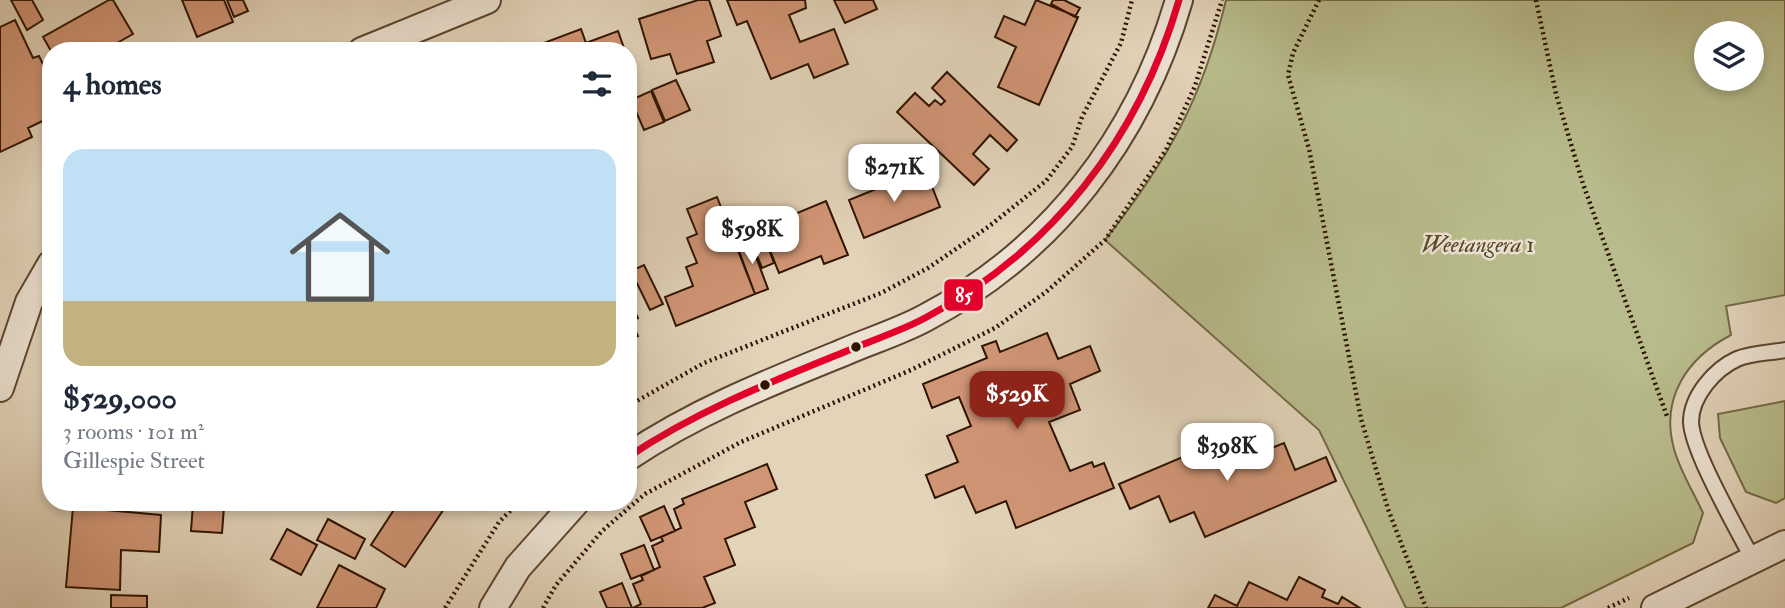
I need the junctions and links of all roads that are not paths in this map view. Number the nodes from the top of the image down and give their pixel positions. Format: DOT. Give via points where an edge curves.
graph roads {
  1 [pos="487,0"];
  2 [pos="1179,0"];
  3 [pos="461,5"];
  4 [pos="381,42"];
  5 [pos="42,280"];
  6 [pos="9,330"];
  7 [pos="1785,350"];
  8 [pos="0,388"];
  9 [pos="637,451"];
  10 [pos="568,511"];
  11 [pos="1785,544"];
  12 [pos="1753,560"];
  13 [pos="493,608"];
  14 [pos="1655,608"];
  1 -- 3 [label="street"];
  2 -- 9 [label="street" via="1140,102 1096,172 1041,237 986,282 923,319 732,398"];
  3 -- 4 [label="street"];
  5 -- 6 [label="street"];
  6 -- 8 [label="street"];
  7 -- 12 [label="lane" via="1737,359 1707,382 1691,423 1700,452"];
  10 -- 13 [label="street" via="518,567"];
  11 -- 12 [label="street"];
  12 -- 14 [label="street"];
}
